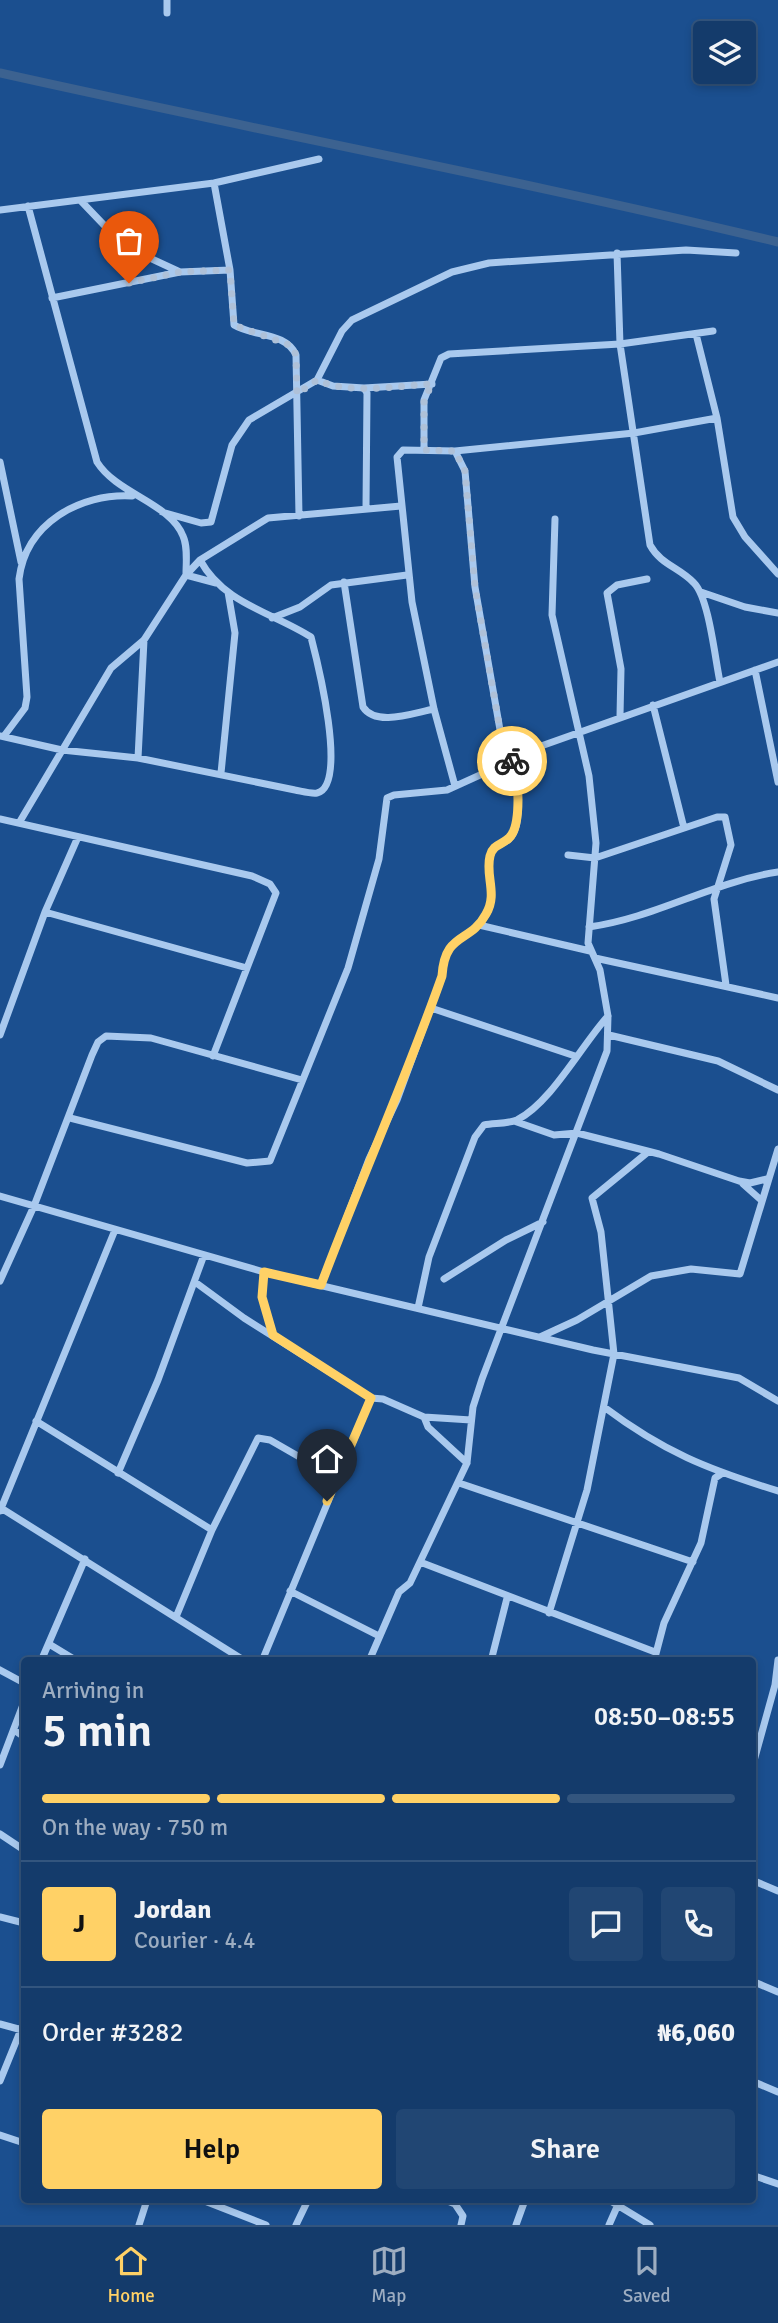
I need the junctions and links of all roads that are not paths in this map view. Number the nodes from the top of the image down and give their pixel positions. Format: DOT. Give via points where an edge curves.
graph roads {
  1 [pos="167,0"];
  2 [pos="167,13"];
  3 [pos="318,159"];
  4 [pos="214,183"];
  5 [pos="81,201"];
  6 [pos="28,206"];
  7 [pos="0,210"];
  8 [pos="617,253"];
  9 [pos="736,253"];
  10 [pos="230,270"];
  11 [pos="180,272"];
  12 [pos="52,298"];
  13 [pos="713,331"];
  14 [pos="696,334"];
  15 [pos="620,344"];
  16 [pos="317,380"];
  17 [pos="432,384"];
  18 [pos="365,388"];
  19 [pos="297,394"];
  20 [pos="717,418"];
  21 [pos="634,433"];
  22 [pos="424,450"];
  23 [pos="455,451"];
  24 [pos="0,462"];
  25 [pos="134,496"];
  26 [pos="401,506"];
  27 [pos="366,508"];
  28 [pos="9,511"];
  29 [pos="162,512"];
  30 [pos="0,513"];
  31 [pos="299,516"];
  32 [pos="555,519"];
  33 [pos="200,560"];
  34 [pos="21,562"];
  35 [pos="778,574"];
  36 [pos="186,575"];
  37 [pos="407,575"];
  38 [pos="647,579"];
  39 [pos="344,582"];
  40 [pos="218,583"];
  41 [pos="228,592"];
  42 [pos="701,592"];
  43 [pos="778,613"];
  44 [pos="272,618"];
  45 [pos="144,640"];
  46 [pos="778,662"];
  47 [pos="755,670"];
  48 [pos="720,682"];
  49 [pos="653,705"];
  50 [pos="434,709"];
  51 [pos="620,716"];
  52 [pos="580,732"];
  53 [pos="2,736"];
  54 [pos="62,750"];
  55 [pos="138,758"];
  56 [pos="510,762"];
  57 [pos="221,773"];
  58 [pos="778,782"];
  59 [pos="455,786"];
  60 [pos="0,819"];
  61 [pos="19,823"];
  62 [pos="684,828"];
  63 [pos="78,837"];
  64 [pos="568,855"];
  65 [pos="595,858"];
  66 [pos="778,872"];
  67 [pos="718,886"];
  68 [pos="45,912"];
  69 [pos="479,925"];
  70 [pos="589,927"];
  71 [pos="592,955"];
  72 [pos="247,968"];
  73 [pos="726,985"];
  74 [pos="778,998"];
  75 [pos="431,1008"];
  76 [pos="608,1016"];
  77 [pos="0,1035"];
  78 [pos="609,1035"];
  79 [pos="213,1056"];
  80 [pos="575,1056"];
  81 [pos="302,1080"];
  82 [pos="778,1090"];
  83 [pos="70,1118"];
  84 [pos="514,1121"];
  85 [pos="577,1133"];
  86 [pos="778,1149"];
  87 [pos="648,1152"];
  88 [pos="767,1179"];
  89 [pos="739,1181"];
  90 [pos="0,1196"];
  91 [pos="761,1200"];
  92 [pos="34,1206"];
  93 [pos="543,1221"];
  94 [pos="115,1230"];
  95 [pos="204,1255"];
  96 [pos="264,1272"];
  97 [pos="444,1279"];
  98 [pos="0,1281"];
  99 [pos="195,1282"];
  100 [pos="321,1285"];
  101 [pos="606,1301"];
  102 [pos="418,1308"];
  103 [pos="503,1328"];
  104 [pos="273,1335"];
  105 [pos="540,1337"];
  106 [pos="614,1354"];
  107 [pos="371,1398"];
  108 [pos="778,1401"];
  109 [pos="604,1407"];
  110 [pos="424,1417"];
  111 [pos="471,1420"];
  112 [pos="36,1422"];
  113 [pos="467,1463"];
  114 [pos="118,1473"];
  115 [pos="721,1474"];
  116 [pos="337,1478"];
  117 [pos="459,1483"];
  118 [pos="778,1491"];
  119 [pos="1,1509"];
  120 [pos="576,1522"];
  121 [pos="212,1530"];
  122 [pos="85,1559"];
  123 [pos="420,1562"];
  124 [pos="694,1562"];
  125 [pos="290,1591"];
  126 [pos="507,1598"];
  127 [pos="549,1613"];
  128 [pos="176,1617"];
  129 [pos="379,1636"];
  130 [pos="49,1644"];
  131 [pos="655,1651"];
  132 [pos="43,1657"];
  133 [pos="70,1657"];
  134 [pos="239,1657"];
  135 [pos="264,1657"];
  136 [pos="371,1657"];
  137 [pos="492,1657"];
  138 [pos="654,1657"];
  139 [pos="778,1660"];
  140 [pos="0,1670"];
  141 [pos="21,1682"];
  142 [pos="21,1710"];
  143 [pos="13,1730"];
  144 [pos="21,1735"];
  145 [pos="756,1751"];
  146 [pos="0,1765"];
  147 [pos="0,1835"];
  148 [pos="21,1848"];
  149 [pos="756,1882"];
  150 [pos="778,1891"];
  151 [pos="0,1917"];
  152 [pos="21,1922"];
  153 [pos="756,1983"];
  154 [pos="778,1992"];
  155 [pos="0,2024"];
  156 [pos="21,2026"];
  157 [pos="21,2031"];
  158 [pos="0,2081"];
  159 [pos="756,2083"];
  160 [pos="778,2092"];
  161 [pos="0,2135"];
  162 [pos="21,2142"];
  163 [pos="756,2176"];
  164 [pos="778,2183"];
  165 [pos="146,2203"];
  166 [pos="210,2203"];
  167 [pos="306,2203"];
  168 [pos="452,2203"];
  169 [pos="524,2203"];
  170 [pos="618,2203"];
  171 [pos="619,2203"];
  172 [pos="139,2225"];
  173 [pos="266,2225"];
  174 [pos="296,2225"];
  175 [pos="461,2225"];
  176 [pos="516,2225"];
  177 [pos="609,2225"];
  178 [pos="650,2225"];
  1 -- 2 [label="street"];
  3 -- 4 [label="street"];
  4 -- 5 [label="street"];
  4 -- 10 [label="street"];
  5 -- 6 [label="street"];
  5 -- 11 [label="street" via="124,246"];
  6 -- 7 [label="street"];
  6 -- 12 [label="street"];
  8 -- 9 [label="street"];
  8 -- 15 [label="street"];
  8 -- 16 [label="street" via="489,263 452,272 352,320"];
  10 -- 11 [label="street"];
  10 -- 19 [label="street" via="234,325 292,346"];
  11 -- 12 [label="street"];
  12 -- 25 [label="street" via="97,462"];
  13 -- 14 [label="street"];
  14 -- 15 [label="street"];
  14 -- 20 [label="street"];
  15 -- 17 [label="street" via="449,354 441,358"];
  15 -- 21 [label="street"];
  16 -- 18 [label="street"];
  16 -- 19 [label="street"];
  17 -- 18 [label="street"];
  17 -- 22 [label="street" via="424,400"];
  18 -- 27 [label="street"];
  19 -- 29 [label="street" via="248,420 232,445 212,522"];
  19 -- 31 [label="street"];
  20 -- 21 [label="street"];
  20 -- 35 [label="street" via="737,526"];
  21 -- 23 [label="street"];
  21 -- 42 [label="street" via="650,545 662,562 690,579"];
  22 -- 23 [label="street"];
  22 -- 26 [label="street" via="398,453"];
  23 -- 56 [label="street" via="465,471 475,587"];
  24 -- 28 [label="street"];
  25 -- 29 [label="street"];
  25 -- 34 [label="street" via="115,495 77,504 32,538"];
  26 -- 27 [label="street"];
  26 -- 37 [label="street"];
  27 -- 31 [label="street"];
  28 -- 30 [label="street"];
  28 -- 34 [label="street"];
  29 -- 36 [label="street" via="184,536"];
  31 -- 33 [label="street" via="268,518"];
  32 -- 52 [label="street" via="552,615"];
  33 -- 36 [label="street"];
  33 -- 40 [label="street"];
  34 -- 53 [label="street" via="19,598 27,697 25,708"];
  36 -- 40 [label="street"];
  36 -- 45 [label="street"];
  37 -- 39 [label="street"];
  37 -- 50 [label="street"];
  38 -- 51 [label="street" via="617,585 607,593 621,669"];
  39 -- 44 [label="street"];
  39 -- 50 [label="street" via="368,715 378,718"];
  40 -- 41 [label="street"];
  41 -- 44 [label="street"];
  41 -- 57 [label="street" via="235,632"];
  42 -- 43 [label="street"];
  42 -- 48 [label="street"];
  44 -- 57 [label="street" via="311,637 322,677 333,760 331,779 317,793"];
  45 -- 54 [label="street" via="111,668"];
  45 -- 55 [label="street"];
  46 -- 47 [label="street"];
  47 -- 48 [label="street"];
  47 -- 58 [label="street"];
  48 -- 49 [label="street"];
  49 -- 51 [label="street"];
  49 -- 62 [label="street"];
  50 -- 59 [label="street"];
  51 -- 52 [label="street"];
  52 -- 56 [label="street"];
  52 -- 65 [label="street" via="589,776"];
  53 -- 54 [label="street"];
  54 -- 55 [label="street"];
  54 -- 61 [label="street"];
  55 -- 57 [label="street"];
  56 -- 59 [label="street"];
  56 -- 69 [label="street" via="518,797 515,829 490,855 493,891"];
  59 -- 81 [label="street" via="387,798 379,859 362,923"];
  60 -- 61 [label="street"];
  61 -- 63 [label="street"];
  62 -- 65 [label="street"];
  62 -- 67 [label="street" via="725,817 731,845"];
  63 -- 68 [label="street"];
  63 -- 72 [label="street" via="253,876 270,884 275,893"];
  64 -- 65 [label="street"];
  65 -- 70 [label="street"];
  66 -- 67 [label="street"];
  67 -- 70 [label="street" via="623,923"];
  67 -- 73 [label="street" via="715,918"];
  68 -- 72 [label="street"];
  68 -- 77 [label="street"];
  69 -- 71 [label="street"];
  69 -- 75 [label="street" via="444,955"];
  70 -- 71 [label="street"];
  71 -- 73 [label="street"];
  71 -- 76 [label="street" via="600,970"];
  72 -- 79 [label="street"];
  73 -- 74 [label="street"];
  75 -- 80 [label="street"];
  75 -- 100 [label="street"];
  76 -- 78 [label="street"];
  76 -- 80 [label="street"];
  78 -- 82 [label="street" via="718,1061"];
  78 -- 85 [label="street"];
  79 -- 81 [label="street"];
  79 -- 83 [label="street" via="151,1038 106,1036 92,1055"];
  80 -- 84 [label="street" via="552,1089"];
  81 -- 83 [label="street" via="270,1161 260,1164"];
  83 -- 92 [label="street"];
  84 -- 85 [label="street" via="554,1135"];
  84 -- 102 [label="street" via="484,1125 475,1137 429,1258"];
  85 -- 87 [label="street"];
  85 -- 93 [label="street"];
  86 -- 88 [label="street"];
  87 -- 89 [label="street"];
  87 -- 101 [label="street" via="592,1198 603,1245"];
  88 -- 89 [label="street"];
  88 -- 91 [label="street"];
  89 -- 91 [label="street"];
  90 -- 92 [label="street"];
  91 -- 101 [label="street" via="740,1274 676,1270 652,1276"];
  92 -- 94 [label="street"];
  92 -- 98 [label="street"];
  93 -- 97 [label="street"];
  93 -- 103 [label="street"];
  94 -- 95 [label="street"];
  94 -- 112 [label="street"];
  95 -- 96 [label="street"];
  95 -- 99 [label="street"];
  96 -- 100 [label="street"];
  96 -- 104 [label="street" via="262,1297"];
  99 -- 104 [label="street"];
  99 -- 114 [label="street"];
  100 -- 102 [label="street"];
  101 -- 105 [label="street"];
  101 -- 106 [label="street"];
  102 -- 103 [label="street"];
  103 -- 105 [label="street"];
  103 -- 111 [label="street"];
  104 -- 107 [label="street"];
  105 -- 106 [label="street"];
  106 -- 108 [label="street" via="739,1378"];
  106 -- 109 [label="street"];
  107 -- 110 [label="street"];
  107 -- 116 [label="street"];
  109 -- 115 [label="street" via="667,1450"];
  109 -- 120 [label="street"];
  110 -- 111 [label="street"];
  110 -- 113 [label="street" via="428,1427"];
  111 -- 113 [label="street"];
  112 -- 114 [label="street"];
  112 -- 119 [label="street"];
  113 -- 117 [label="street"];
  114 -- 121 [label="street"];
  115 -- 118 [label="street"];
  115 -- 124 [label="street" via="715,1478"];
  116 -- 121 [label="street" via="270,1440 258,1438"];
  116 -- 125 [label="street"];
  117 -- 120 [label="street"];
  117 -- 123 [label="street"];
  119 -- 122 [label="street"];
  120 -- 124 [label="street"];
  120 -- 127 [label="street"];
  121 -- 128 [label="street"];
  122 -- 128 [label="street"];
  122 -- 130 [label="street"];
  123 -- 126 [label="street"];
  123 -- 129 [label="street" via="410,1583 399,1592"];
  124 -- 131 [label="street"];
  125 -- 129 [label="street"];
  125 -- 135 [label="street"];
  126 -- 127 [label="street"];
  126 -- 137 [label="street"];
  127 -- 131 [label="street"];
  128 -- 134 [label="street"];
  129 -- 136 [label="street"];
  130 -- 132 [label="street"];
  130 -- 133 [label="street"];
  131 -- 138 [label="street"];
  139 -- 145 [label="street"];
  140 -- 141 [label="street"];
  142 -- 143 [label="street"];
  143 -- 144 [label="street"];
  143 -- 146 [label="street"];
  147 -- 148 [label="street"];
  149 -- 150 [label="street"];
  151 -- 152 [label="street"];
  153 -- 154 [label="street"];
  155 -- 156 [label="street"];
  157 -- 158 [label="street"];
  159 -- 160 [label="street"];
  161 -- 162 [label="street"];
  163 -- 164 [label="street"];
  165 -- 172 [label="street"];
  166 -- 173 [label="street"];
  167 -- 174 [label="street"];
  168 -- 175 [label="street" via="463,2216"];
  169 -- 176 [label="street"];
  170 -- 177 [label="street"];
  171 -- 178 [label="street"];
}
